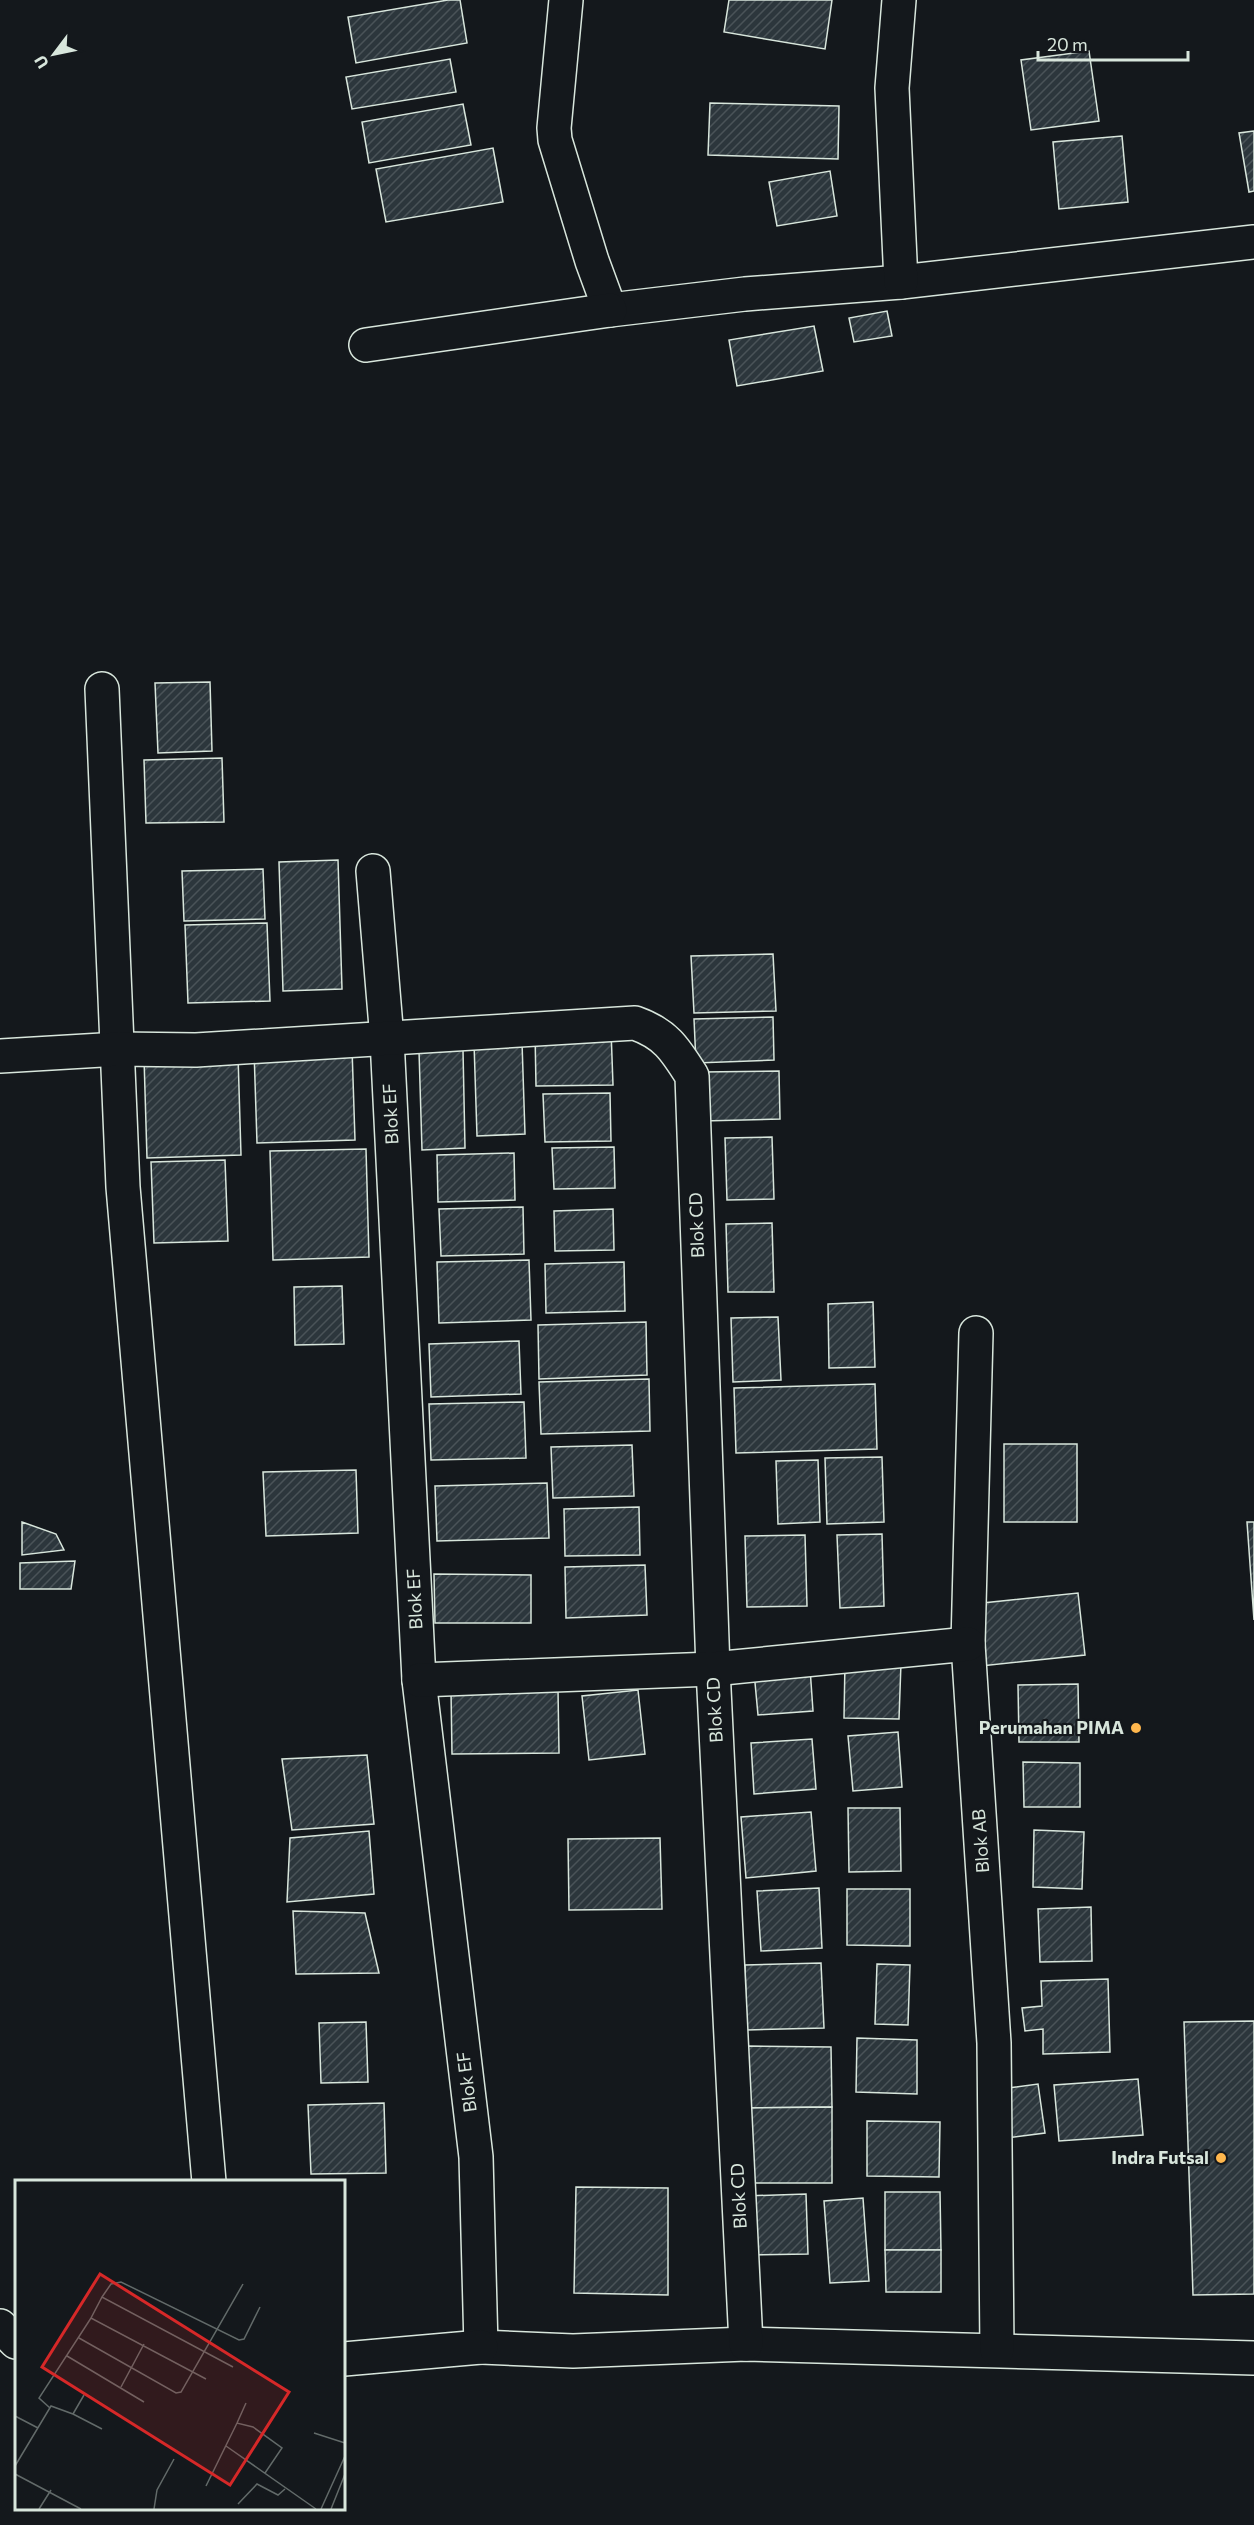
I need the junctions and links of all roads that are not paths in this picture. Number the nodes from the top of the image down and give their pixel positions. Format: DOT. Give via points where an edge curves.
graph roads {
  1 [pos="566,0"];
  2 [pos="900,0"];
  3 [pos="1254,242"];
  4 [pos="901,282"];
  5 [pos="610,309"];
  6 [pos="366,345"];
  7 [pos="102,689"];
  8 [pos="373,872"];
  9 [pos="387,1039"];
  10 [pos="119,1049"];
  11 [pos="0,1056"];
  12 [pos="976,1333"];
  13 [pos="968,1644"];
  14 [pos="713,1669"];
  15 [pos="419,1680"];
  16 [pos="209,2180"];
  17 [pos="0,2326"];
  18 [pos="15,2341"];
  19 [pos="746,2344"];
  20 [pos="481,2347"];
  21 [pos="997,2350"];
  22 [pos="1254,2358"];
  23 [pos="345,2359"];
  1 -- 5 [label="street" via="555,140"];
  2 -- 4 [label="street" via="892,88"];
  3 -- 4 [label="street"];
  4 -- 5 [label="street"];
  5 -- 6 [label="street"];
  7 -- 10 [label="street"];
  8 -- 9 [label="street, Blok EF"];
  9 -- 10 [label="street" via="196,1050"];
  9 -- 14 [label="street, Blok CD" via="634,1023 655,1030 674,1047 692,1076"];
  9 -- 15 [label="street, Blok EF"];
  10 -- 11 [label="street"];
  10 -- 16 [label="street" via="123,1187"];
  12 -- 13 [label="street, Blok AB"];
  13 -- 14 [label="street"];
  13 -- 21 [label="street, Blok AB" via="994,2043"];
  14 -- 15 [label="street"];
  14 -- 19 [label="street, Blok CD"];
  15 -- 20 [label="street, Blok EF" via="476,2157"];
  17 -- 18 [label="street"];
  19 -- 20 [label="street" via="573,2351"];
  19 -- 21 [label="street"];
  20 -- 23 [label="street"];
  21 -- 22 [label="street"];
}
